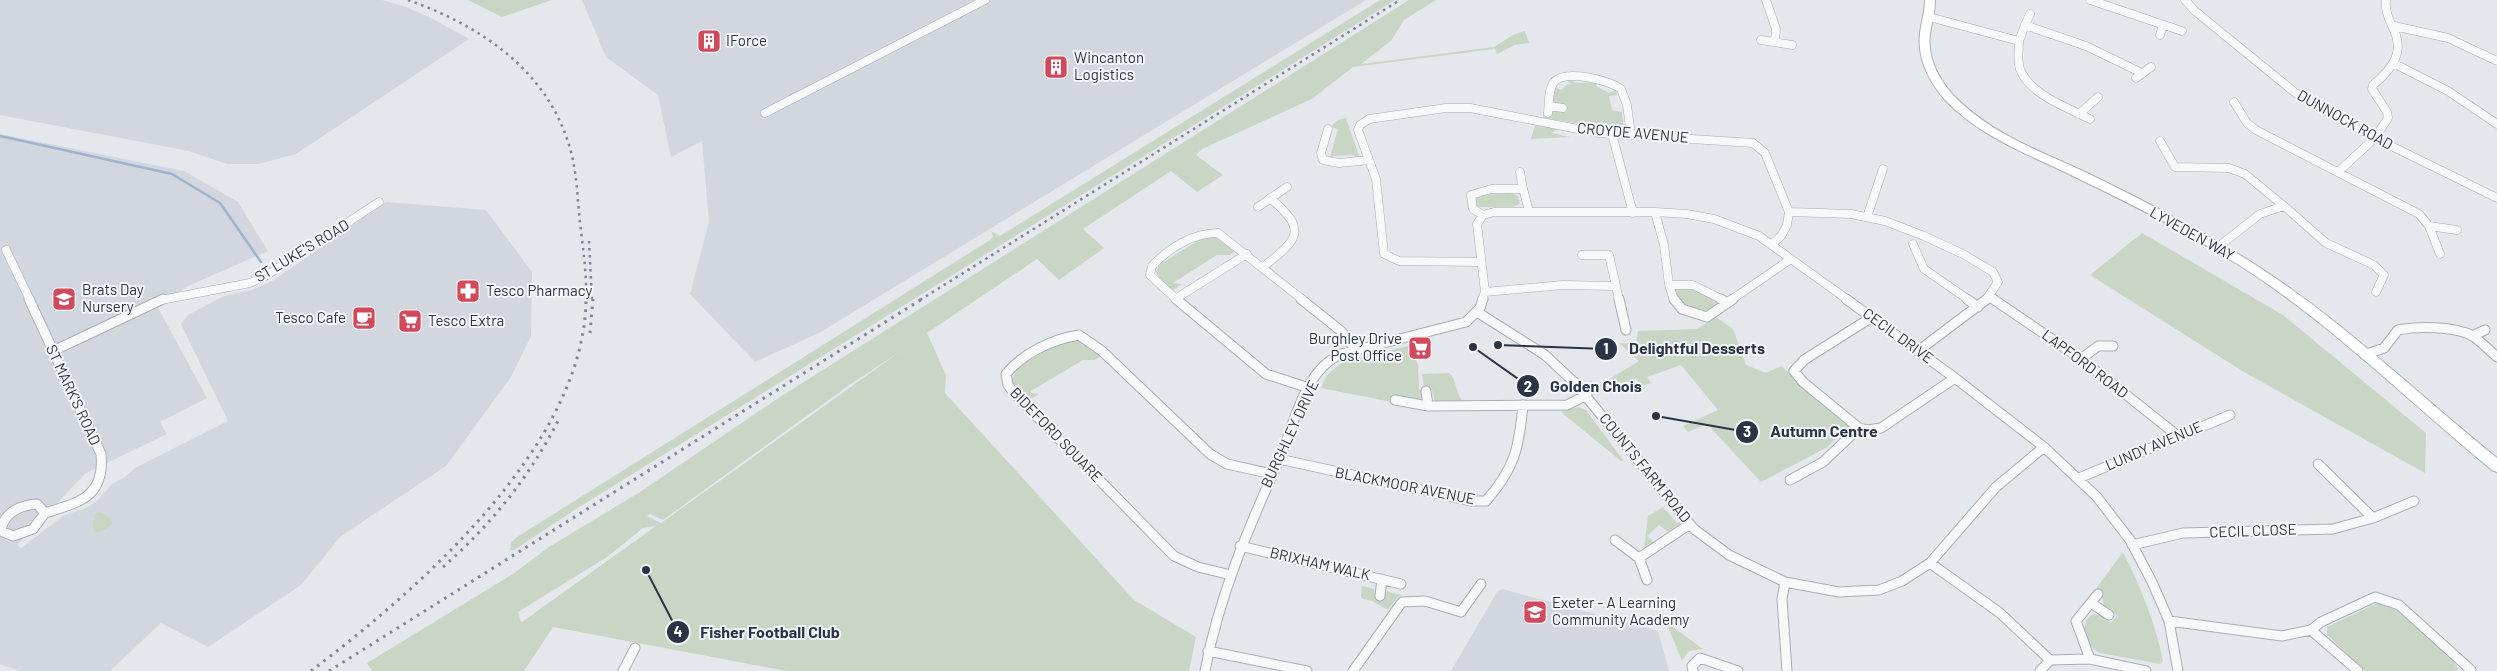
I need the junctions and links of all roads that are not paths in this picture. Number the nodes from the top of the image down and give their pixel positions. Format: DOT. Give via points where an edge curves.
graph roads {
  1 [pos="985,0"];
  2 [pos="1766,0"];
  3 [pos="1930,0"];
  4 [pos="2091,0"];
  5 [pos="2185,0"];
  6 [pos="2386,0"];
  7 [pos="2030,14"];
  8 [pos="1929,17"];
  9 [pos="2025,25"];
  10 [pos="2163,25"];
  11 [pos="2394,26"];
  12 [pos="2182,31"];
  13 [pos="2160,35"];
  14 [pos="1761,40"];
  15 [pos="2019,40"];
  16 [pos="1775,42"];
  17 [pos="1792,45"];
  18 [pos="2497,61"];
  19 [pos="2395,64"];
  20 [pos="2151,67"];
  21 [pos="2098,97"];
  22 [pos="2234,102"];
  23 [pos="1563,108"];
  24 [pos="765,112"];
  25 [pos="2079,114"];
  26 [pos="2090,119"];
  27 [pos="2496,124"];
  28 [pos="1612,134"];
  29 [pos="1631,135"];
  30 [pos="1335,138"];
  31 [pos="2375,138"];
  32 [pos="2160,141"];
  33 [pos="1370,160"];
  34 [pos="1884,169"];
  35 [pos="1520,172"];
  36 [pos="2338,172"];
  37 [pos="1287,187"];
  38 [pos="1522,189"];
  39 [pos="1270,198"];
  40 [pos="2497,198"];
  41 [pos="379,202"];
  42 [pos="2284,206"];
  43 [pos="1258,207"];
  44 [pos="1529,211"];
  45 [pos="1633,212"];
  46 [pos="1656,212"];
  47 [pos="1789,212"];
  48 [pos="1483,215"];
  49 [pos="1867,217"];
  50 [pos="2428,226"];
  51 [pos="2457,230"];
  52 [pos="1772,244"];
  53 [pos="1913,244"];
  54 [pos="2218,247"];
  55 [pos="6,250"];
  56 [pos="1247,254"];
  57 [pos="2440,254"];
  58 [pos="1582,255"];
  59 [pos="1791,259"];
  60 [pos="1481,262"];
  61 [pos="1262,267"];
  62 [pos="1670,285"];
  63 [pos="1616,286"];
  64 [pos="1485,292"];
  65 [pos="2376,292"];
  66 [pos="1990,297"];
  67 [pos="1175,299"];
  68 [pos="1727,303"];
  69 [pos="1978,307"];
  70 [pos="1477,312"];
  71 [pos="1872,317"];
  72 [pos="1626,330"];
  73 [pos="2485,330"];
  74 [pos="2472,336"];
  75 [pos="2112,346"];
  76 [pos="1355,349"];
  77 [pos="52,351"];
  78 [pos="1918,351"];
  79 [pos="2367,354"];
  80 [pos="2497,357"];
  81 [pos="2081,358"];
  82 [pos="1955,378"];
  83 [pos="1309,388"];
  84 [pos="1426,391"];
  85 [pos="1587,396"];
  86 [pos="1395,400"];
  87 [pos="1523,405"];
  88 [pos="1428,406"];
  89 [pos="2230,415"];
  90 [pos="1859,428"];
  91 [pos="2178,436"];
  92 [pos="2044,446"];
  93 [pos="1279,459"];
  94 [pos="2318,464"];
  95 [pos="2497,466"];
  96 [pos="1272,474"];
  97 [pos="2079,478"];
  98 [pos="1790,480"];
  99 [pos="2414,501"];
  100 [pos="0,509"];
  101 [pos="11,513"];
  102 [pos="45,513"];
  103 [pos="2373,518"];
  104 [pos="1690,524"];
  105 [pos="2,537"];
  106 [pos="1615,540"];
  107 [pos="2132,545"];
  108 [pos="1240,546"];
  109 [pos="1639,558"];
  110 [pos="1930,563"];
  111 [pos="1231,576"];
  112 [pos="1382,578"];
  113 [pos="1647,580"];
  114 [pos="1785,582"];
  115 [pos="1400,584"];
  116 [pos="1481,584"];
  117 [pos="2098,594"];
  118 [pos="1380,596"];
  119 [pos="2091,603"];
  120 [pos="2109,615"];
  121 [pos="2169,621"];
  122 [pos="2311,630"];
  123 [pos="635,648"];
  124 [pos="1208,651"];
  125 [pos="2050,660"];
  126 [pos="2090,660"];
  127 [pos="624,671"];
  128 [pos="1205,671"];
  129 [pos="1307,671"];
  130 [pos="1353,671"];
  131 [pos="1693,671"];
  132 [pos="1738,671"];
  133 [pos="1787,671"];
  134 [pos="2040,671"];
  135 [pos="2146,671"];
  136 [pos="2178,671"];
  137 [pos="2358,671"];
  138 [pos="2469,671"];
  1 -- 24 [label="street"];
  2 -- 16 [label="street" via="1776,29"];
  3 -- 8 [label="street, LYVEDEN WAY"];
  4 -- 10 [label="street"];
  5 -- 31 [label="street, DUNNOCK ROAD" via="2195,12 2298,95"];
  6 -- 11 [label="street" via="2386,13"];
  7 -- 9 [label="street"];
  8 -- 15 [label="street"];
  8 -- 54 [label="street, LYVEDEN WAY" via="1924,44 1929,67 1941,87 1968,114 1997,134 2165,217"];
  9 -- 15 [label="street"];
  9 -- 20 [label="street" via="2086,46 2139,75"];
  10 -- 12 [label="street"];
  10 -- 13 [label="street"];
  11 -- 18 [label="street" via="2448,38"];
  11 -- 19 [label="street" via="2399,43"];
  14 -- 16 [label="street"];
  15 -- 25 [label="street" via="2019,67 2029,82"];
  16 -- 17 [label="street"];
  19 -- 27 [label="street" via="2432,80 2472,104"];
  19 -- 31 [label="street" via="2373,85 2374,94 2388,118"];
  21 -- 25 [label="street"];
  22 -- 36 [label="street" via="2247,123 2256,130"];
  23 -- 29 [label="street" via="1548,109 1553,84 1557,80 1609,81 1622,91"];
  25 -- 26 [label="street"];
  28 -- 29 [label="street, CROYDE AVENUE"];
  28 -- 33 [label="street, CROYDE AVENUE" via="1470,108 1446,108 1369,119 1358,127"];
  28 -- 45 [label="street"];
  29 -- 47 [label="street, CROYDE AVENUE" via="1746,141 1757,145 1765,153"];
  30 -- 33 [label="street" via="1327,132 1321,153 1326,161"];
  31 -- 36 [label="street"];
  31 -- 40 [label="street, DUNNOCK ROAD"];
  32 -- 42 [label="street" via="2175,167 2229,168 2246,174"];
  33 -- 60 [label="street" via="1376,179 1384,254 1399,261"];
  34 -- 49 [label="street"];
  35 -- 38 [label="street"];
  36 -- 50 [label="street" via="2419,214"];
  37 -- 39 [label="street"];
  38 -- 44 [label="street"];
  38 -- 48 [label="street" via="1474,192 1470,199 1473,209"];
  39 -- 43 [label="street"];
  39 -- 61 [label="street" via="1287,212 1295,227 1285,247"];
  41 -- 77 [label="street, ST LUKE'S ROAD" via="250,283 166,298"];
  42 -- 54 [label="street" via="2260,214"];
  42 -- 65 [label="street" via="2326,243 2374,265 2384,275"];
  44 -- 45 [label="street, CECIL DRIVE"];
  44 -- 48 [label="street, CECIL DRIVE"];
  45 -- 46 [label="street, CECIL DRIVE"];
  46 -- 52 [label="street, CECIL DRIVE" via="1714,219"];
  46 -- 62 [label="street"];
  47 -- 49 [label="street"];
  47 -- 52 [label="street" via="1787,225"];
  48 -- 60 [label="street" via="1477,224"];
  49 -- 66 [label="street" via="1912,231 1984,266 1993,272 1998,282"];
  50 -- 51 [label="street"];
  50 -- 57 [label="street"];
  52 -- 59 [label="street, CECIL DRIVE"];
  53 -- 69 [label="street" via="1924,269"];
  54 -- 79 [label="street, LYVEDEN WAY" via="2286,291"];
  55 -- 77 [label="street, ST MARK'S ROAD"];
  56 -- 61 [label="street"];
  56 -- 67 [label="street"];
  56 -- 67 [label="street" via="1218,233 1206,232 1188,240 1152,266 1150,275"];
  58 -- 63 [label="street" via="1609,254"];
  59 -- 68 [label="street"];
  59 -- 71 [label="street, CECIL DRIVE"];
  60 -- 64 [label="street"];
  61 -- 76 [label="street" via="1341,331"];
  62 -- 68 [label="street" via="1692,285"];
  62 -- 68 [label="street" via="1670,297 1691,316 1707,318"];
  63 -- 64 [label="street" via="1564,285"];
  63 -- 72 [label="street"];
  64 -- 70 [label="street"];
  66 -- 69 [label="street"];
  66 -- 81 [label="street, LAPFORD ROAD"];
  67 -- 83 [label="street" via="1266,374"];
  69 -- 78 [label="street"];
  70 -- 76 [label="street, BURGHLEY DRIVE" via="1457,325"];
  70 -- 85 [label="street, COUNTS FARM ROAD" via="1545,354"];
  71 -- 78 [label="street, CECIL DRIVE"];
  71 -- 90 [label="street" via="1804,360 1794,371"];
  73 -- 74 [label="street"];
  74 -- 79 [label="street" via="2414,327 2398,330 2384,348"];
  74 -- 80 [label="street"];
  75 -- 81 [label="street" via="2098,346"];
  76 -- 83 [label="street, BURGHLEY DRIVE" via="1329,361"];
  77 -- 102 [label="street, ST MARK'S ROAD" via="101,454 104,470 97,488 82,501"];
  78 -- 82 [label="street, CECIL DRIVE"];
  79 -- 95 [label="street, LYVEDEN WAY"];
  81 -- 91 [label="street, LAPFORD ROAD"];
  82 -- 90 [label="street" via="1881,428"];
  82 -- 92 [label="street, CECIL DRIVE"];
  83 -- 93 [label="street, BURGHLEY DRIVE"];
  84 -- 88 [label="street"];
  85 -- 87 [label="street" via="1566,405"];
  85 -- 104 [label="street, COUNTS FARM ROAD"];
  86 -- 88 [label="street"];
  87 -- 88 [label="street"];
  87 -- 93 [label="street, BLACKMOOR AVENUE" via="1519,451 1514,465 1486,501 1471,501"];
  89 -- 91 [label="street, LUNDY AVENUE"];
  90 -- 98 [label="street" via="1823,462"];
  91 -- 97 [label="street, LUNDY AVENUE"];
  92 -- 97 [label="street, CECIL DRIVE"];
  92 -- 110 [label="street, COUNTS FARM ROAD" via="1996,488"];
  93 -- 96 [label="street, BURGHLEY DRIVE"];
  94 -- 103 [label="street"];
  96 -- 108 [label="street, BURGHLEY DRIVE"];
  96 -- 111 [label="street, BIDEFORD SQUARE" via="1227,464 1210,454 1102,351 1079,335 1056,340 1018,362 1006,374 1014,393 1174,556"];
  97 -- 107 [label="street, CECIL DRIVE" via="2097,496"];
  99 -- 103 [label="street, CECIL CLOSE"];
  100 -- 101 [label="street"];
  101 -- 102 [label="street" via="31,504 41,506"];
  101 -- 105 [label="street" via="1,527"];
  102 -- 105 [label="street" via="30,531"];
  103 -- 107 [label="street, CECIL CLOSE" via="2333,529 2183,533"];
  104 -- 109 [label="street"];
  104 -- 114 [label="street, COUNTS FARM ROAD" via="1729,555"];
  106 -- 109 [label="street"];
  107 -- 121 [label="street, CECIL DRIVE"];
  108 -- 111 [label="street, BURGHLEY DRIVE"];
  108 -- 112 [label="street, BRIXHAM WALK"];
  109 -- 113 [label="street"];
  110 -- 114 [label="street, COUNTS FARM ROAD" via="1902,581 1879,590 1839,592"];
  110 -- 125 [label="street" via="2000,613"];
  111 -- 124 [label="street, BURGHLEY DRIVE"];
  112 -- 115 [label="street, BRIXHAM WALK"];
  112 -- 118 [label="street"];
  114 -- 133 [label="street" via="1782,598"];
  116 -- 130 [label="street" via="1461,612 1426,601 1402,602"];
  117 -- 119 [label="street"];
  119 -- 120 [label="street"];
  119 -- 126 [label="street" via="2076,621"];
  121 -- 122 [label="street" via="2282,636"];
  121 -- 136 [label="street, CECIL DRIVE"];
  122 -- 137 [label="street"];
  122 -- 138 [label="street" via="2375,597 2399,605"];
  123 -- 127 [label="street"];
  124 -- 128 [label="street, BURGHLEY DRIVE"];
  124 -- 129 [label="street"];
  125 -- 126 [label="street"];
  125 -- 134 [label="street"];
  126 -- 135 [label="street"];
  131 -- 132 [label="street" via="1692,666 1700,658"];
}
